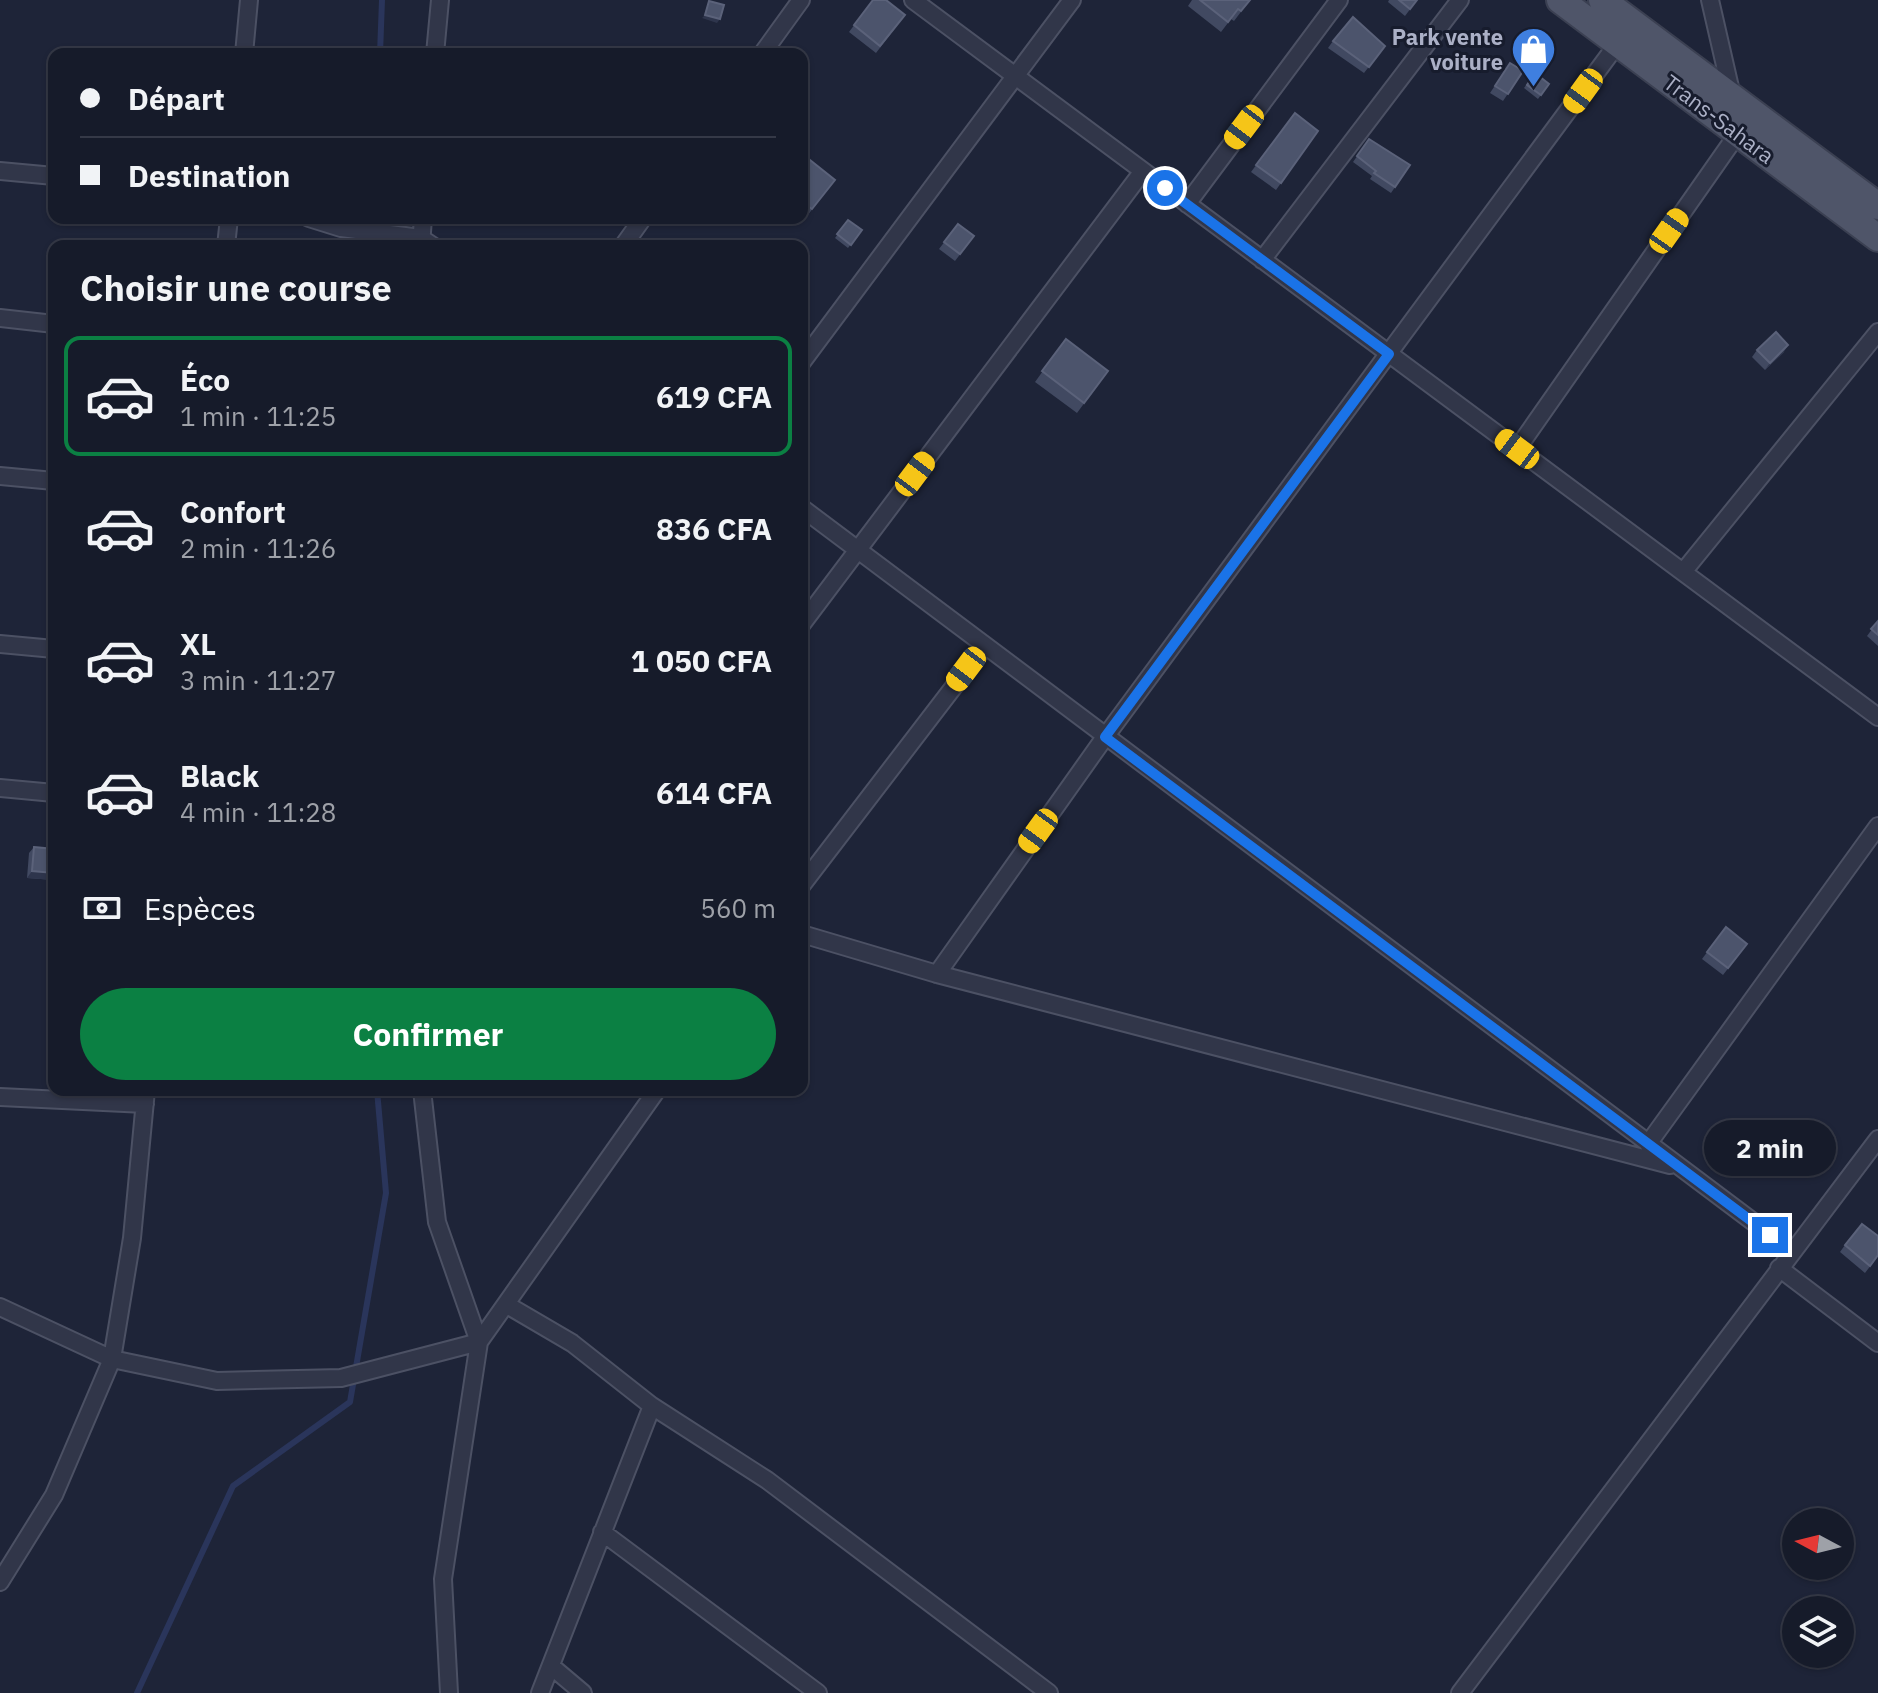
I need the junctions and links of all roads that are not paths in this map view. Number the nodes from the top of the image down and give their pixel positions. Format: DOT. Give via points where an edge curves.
graph roads {
  1 [pos="249,0"];
  2 [pos="440,0"];
  3 [pos="801,0"];
  4 [pos="913,0"];
  5 [pos="1072,0"];
  6 [pos="1339,0"];
  7 [pos="1460,0"];
  8 [pos="1560,0"];
  9 [pos="1602,0"];
  10 [pos="1710,0"];
  11 [pos="1618,43"];
  12 [pos="245,48"];
  13 [pos="436,48"];
  14 [pos="766,48"];
  15 [pos="1015,76"];
  16 [pos="1732,96"];
  17 [pos="1754,112"];
  18 [pos="1736,133"];
  19 [pos="0,171"];
  20 [pos="1143,171"];
  21 [pos="48,175"];
  22 [pos="1187,204"];
  23 [pos="1878,206"];
  24 [pos="328,224"];
  25 [pos="1878,238"];
  26 [pos="408,240"];
  27 [pos="1262,260"];
  28 [pos="0,318"];
  29 [pos="48,323"];
  30 [pos="1878,332"];
  31 [pos="808,354"];
  32 [pos="1389,354"];
  33 [pos="1517,449"];
  34 [pos="0,476"];
  35 [pos="48,480"];
  36 [pos="808,512"];
  37 [pos="858,550"];
  38 [pos="1683,572"];
  39 [pos="808,616"];
  40 [pos="0,644"];
  41 [pos="985,646"];
  42 [pos="48,648"];
  43 [pos="1878,717"];
  44 [pos="1105,737"];
  45 [pos="0,788"];
  46 [pos="48,792"];
  47 [pos="1878,826"];
  48 [pos="808,877"];
  49 [pos="808,936"];
  50 [pos="937,974"];
  51 [pos="423,1096"];
  52 [pos="653,1096"];
  53 [pos="0,1097"];
  54 [pos="145,1097"];
  55 [pos="1878,1139"];
  56 [pos="1648,1144"];
  57 [pos="1681,1168"];
  58 [pos="1792,1251"];
  59 [pos="1779,1268"];
  60 [pos="507,1305"];
  61 [pos="0,1307"];
  62 [pos="479,1342"];
  63 [pos="1878,1343"];
  64 [pos="112,1359"];
  65 [pos="652,1406"];
  66 [pos="602,1532"];
  67 [pos="1,1580"];
  68 [pos="551,1666"];
  69 [pos="449,1693"];
  70 [pos="540,1693"];
  71 [pos="583,1693"];
  72 [pos="818,1693"];
  73 [pos="1049,1693"];
  74 [pos="1460,1693"];
  1 -- 12 [label="street"];
  2 -- 13 [label="street"];
  3 -- 14 [label="street"];
  4 -- 15 [label="street"];
  5 -- 15 [label="street"];
  6 -- 22 [label="street"];
  7 -- 27 [label="street"];
  8 -- 11 [label="main road, Trans-Sahara"];
  9 -- 16 [label="main road, Trans-Sahara"];
  10 -- 16 [label="street"];
  11 -- 18 [label="main road, Trans-Sahara"];
  11 -- 32 [label="street"];
  15 -- 20 [label="street"];
  15 -- 31 [label="street"];
  16 -- 17 [label="main road, Trans-Sahara"];
  17 -- 18 [label="street"];
  17 -- 23 [label="main road, Trans-Sahara"];
  18 -- 25 [label="main road, Trans-Sahara"];
  18 -- 33 [label="street"];
  19 -- 21 [label="street"];
  20 -- 22 [label="street"];
  20 -- 37 [label="street"];
  22 -- 27 [label="street"];
  24 -- 26 [label="street"];
  27 -- 32 [label="street"];
  28 -- 29 [label="street"];
  30 -- 38 [label="street"];
  32 -- 33 [label="street"];
  32 -- 44 [label="street"];
  33 -- 38 [label="street"];
  34 -- 35 [label="street"];
  36 -- 37 [label="street"];
  37 -- 39 [label="street"];
  37 -- 41 [label="street"];
  38 -- 43 [label="street"];
  40 -- 42 [label="street"];
  41 -- 44 [label="street"];
  41 -- 48 [label="street"];
  44 -- 50 [label="street"];
  44 -- 56 [label="street"];
  45 -- 46 [label="street"];
  47 -- 56 [label="street"];
  49 -- 50 [label="street"];
  50 -- 57 [label="street"];
  51 -- 62 [label="street" via="437,1222"];
  52 -- 60 [label="street"];
  53 -- 54 [label="street"];
  54 -- 64 [label="street" via="132,1238"];
  55 -- 58 [label="street"];
  56 -- 57 [label="street"];
  57 -- 58 [label="street"];
  58 -- 59 [label="street"];
  59 -- 63 [label="street"];
  59 -- 74 [label="street"];
  60 -- 62 [label="street"];
  60 -- 65 [label="street" via="572,1343"];
  61 -- 64 [label="street"];
  62 -- 64 [label="street" via="341,1378 217,1381"];
  62 -- 69 [label="street" via="443,1579"];
  64 -- 67 [label="street" via="54,1495"];
  65 -- 66 [label="street"];
  65 -- 73 [label="street" via="767,1480"];
  66 -- 68 [label="street"];
  66 -- 72 [label="street"];
  68 -- 70 [label="street"];
  68 -- 71 [label="street"];
}
